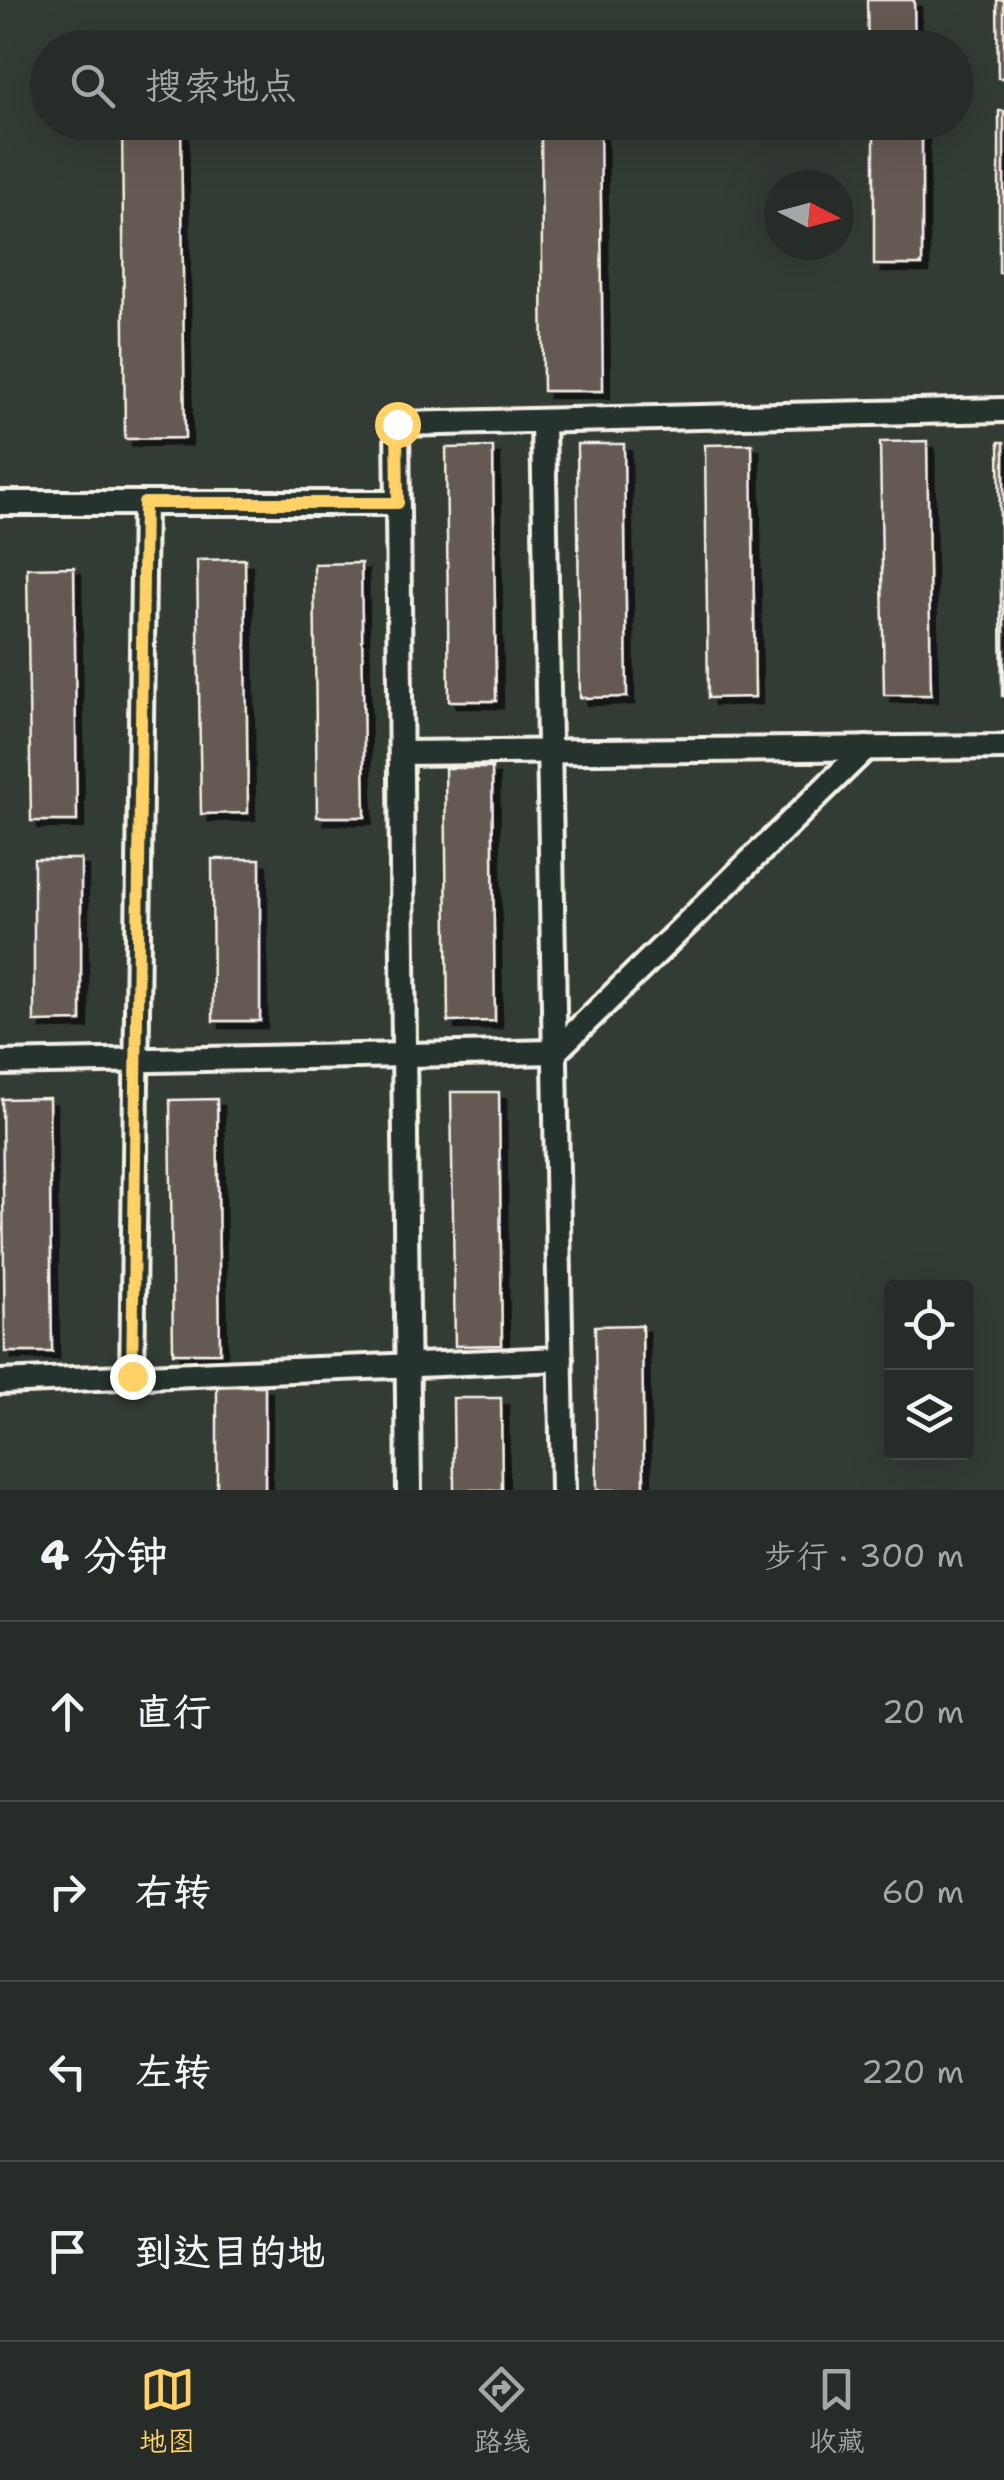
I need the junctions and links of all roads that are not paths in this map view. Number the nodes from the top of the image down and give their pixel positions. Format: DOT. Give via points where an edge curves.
graph roads {
  1 [pos="1004,410"];
  2 [pos="543,422"];
  3 [pos="0,503"];
  4 [pos="144,503"];
  5 [pos="398,503"];
  6 [pos="1004,747"];
  7 [pos="866,748"];
  8 [pos="550,750"];
  9 [pos="400,752"];
  10 [pos="555,1052"];
  11 [pos="404,1055"];
  12 [pos="137,1060"];
  13 [pos="0,1062"];
  14 [pos="561,1358"];
  15 [pos="407,1365"];
  16 [pos="132,1376"];
  17 [pos="0,1382"];
  18 [pos="409,1490"];
  19 [pos="563,1490"];
  1 -- 2 [label="street"];
  2 -- 5 [label="street" via="397,424"];
  2 -- 8 [label="street"];
  3 -- 4 [label="street"];
  4 -- 5 [label="street"];
  4 -- 12 [label="street"];
  5 -- 9 [label="street"];
  6 -- 7 [label="street"];
  7 -- 8 [label="street"];
  7 -- 10 [label="street"];
  8 -- 9 [label="street"];
  8 -- 10 [label="street"];
  9 -- 11 [label="street"];
  10 -- 11 [label="street"];
  10 -- 14 [label="street"];
  11 -- 12 [label="street"];
  11 -- 15 [label="street"];
  12 -- 13 [label="street"];
  12 -- 16 [label="street"];
  14 -- 15 [label="street"];
  14 -- 19 [label="street"];
  15 -- 16 [label="street"];
  15 -- 18 [label="street"];
  16 -- 17 [label="street"];
}
